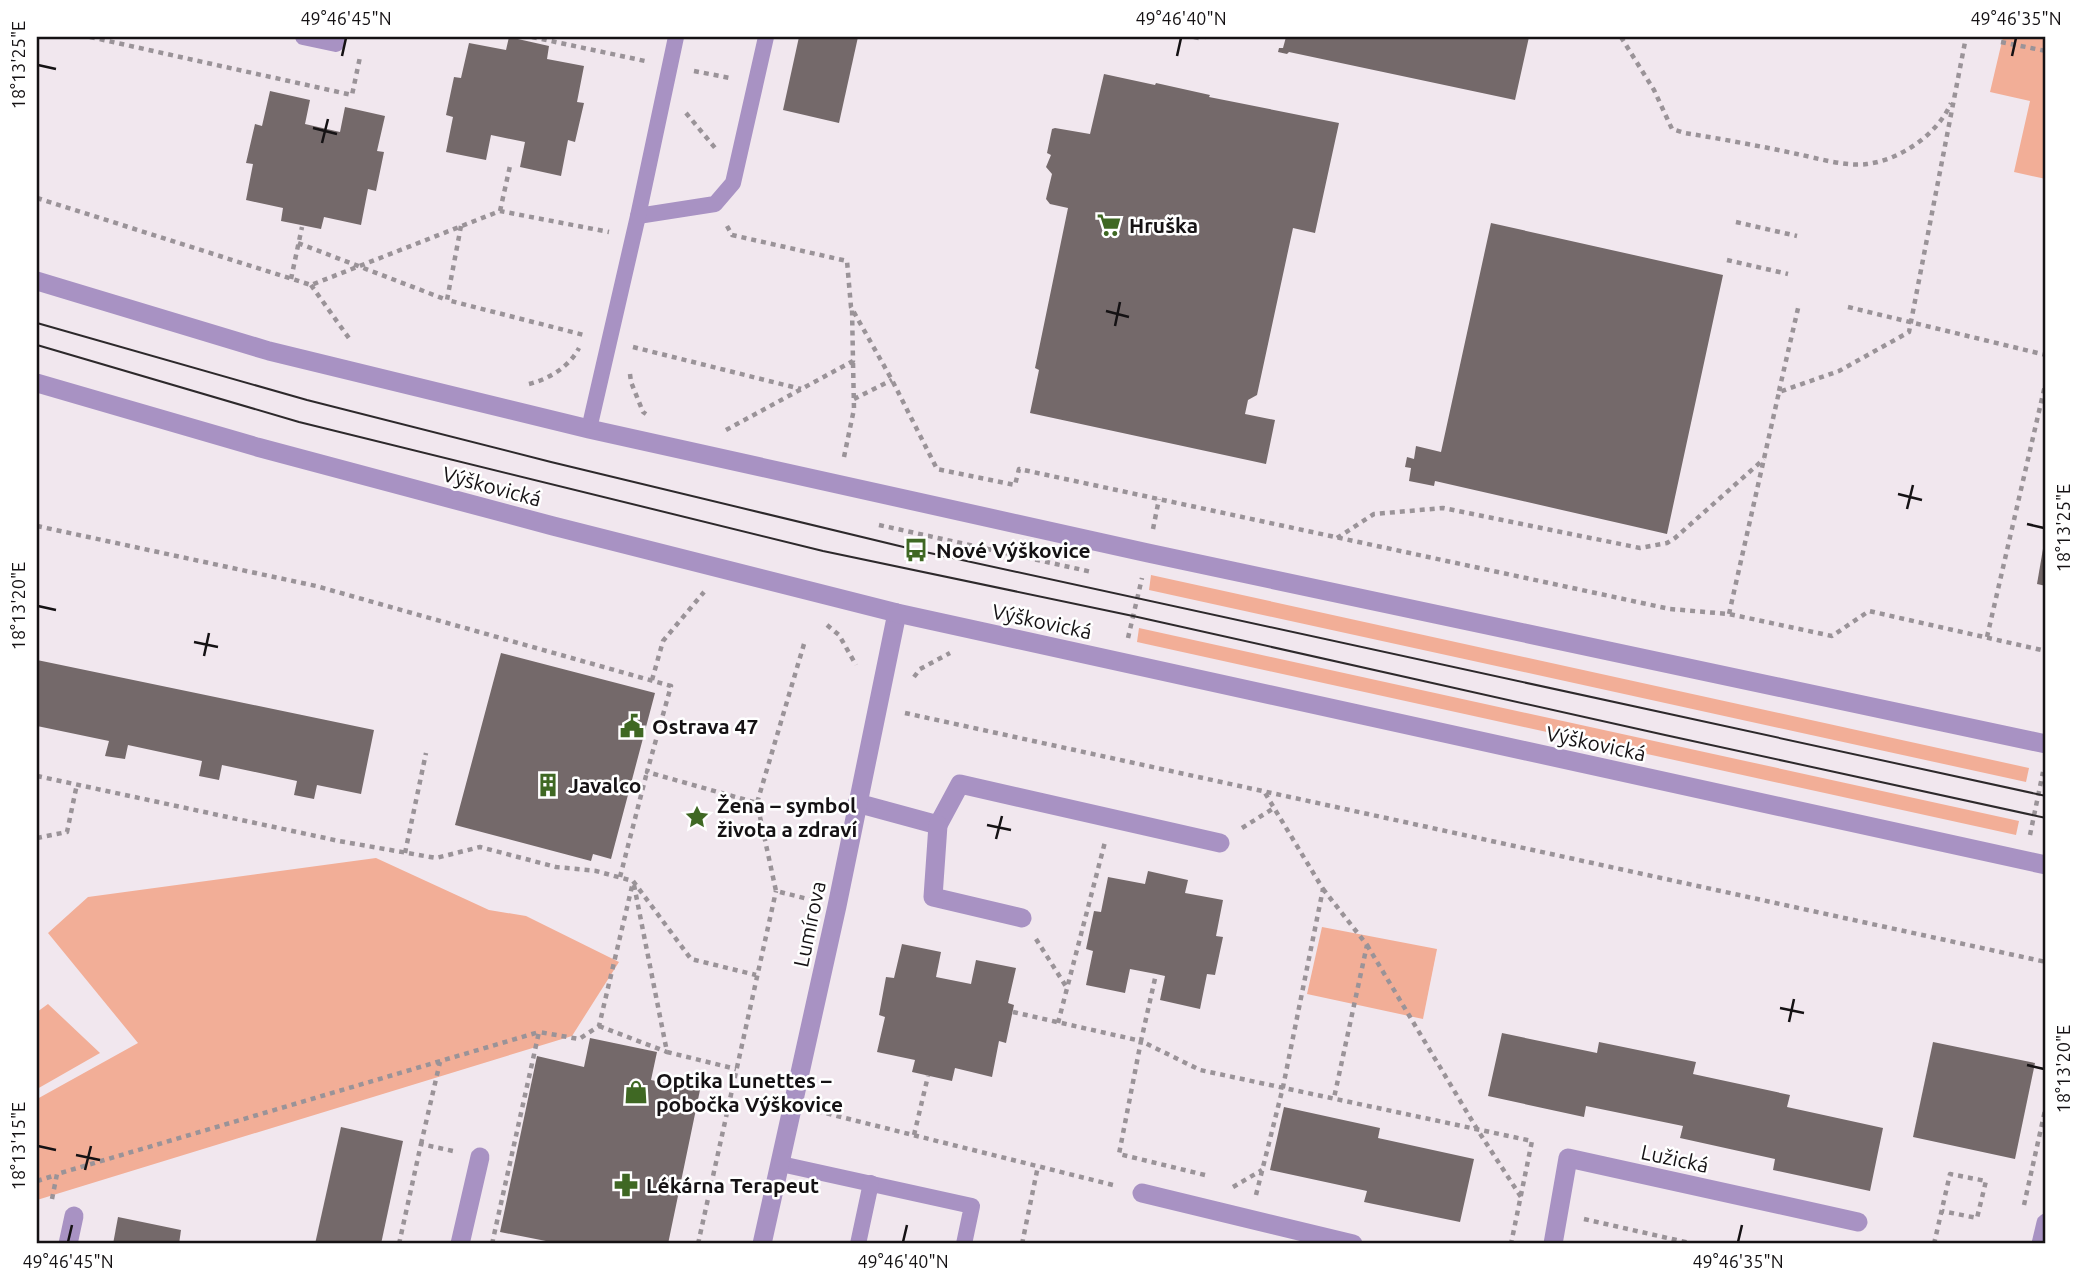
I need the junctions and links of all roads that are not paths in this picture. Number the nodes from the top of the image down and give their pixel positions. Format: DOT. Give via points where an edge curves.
graph roads {
  1 [pos="303,37"];
  2 [pos="338,37"];
  3 [pos="676,37"];
  4 [pos="766,37"];
  5 [pos="638,216"];
  6 [pos="37,281"];
  7 [pos="37,383"];
  8 [pos="589,429"];
  9 [pos="897,613"];
  10 [pos="2046,744"];
  11 [pos="857,803"];
  12 [pos="938,825"];
  13 [pos="1220,843"];
  14 [pos="2046,865"];
  15 [pos="1022,918"];
  16 [pos="480,1157"];
  17 [pos="781,1164"];
  18 [pos="871,1183"];
  19 [pos="1142,1193"];
  20 [pos="74,1216"];
  21 [pos="1858,1222"];
  22 [pos="2046,1223"];
  23 [pos="68,1244"];
  24 [pos="460,1244"];
  25 [pos="762,1244"];
  26 [pos="858,1244"];
  27 [pos="964,1244"];
  28 [pos="1353,1244"];
  29 [pos="1553,1244"];
  30 [pos="2041,1244"];
  1 -- 2 [label="lane" via="336,44"];
  3 -- 5 [label="lane"];
  4 -- 5 [label="lane" via="733,183 715,204"];
  5 -- 8 [label="lane"];
  6 -- 8 [label="street" via="269,351"];
  7 -- 9 [label="street, Výškovická" via="540,523"];
  8 -- 10 [label="street"];
  9 -- 11 [label="street, Lumírova"];
  9 -- 14 [label="street, Výškovická"];
  11 -- 12 [label="street"];
  11 -- 17 [label="street, Lumírova"];
  12 -- 13 [label="street" via="960,783"];
  12 -- 15 [label="street" via="933,897"];
  16 -- 24 [label="street"];
  17 -- 18 [label="lane"];
  17 -- 25 [label="street, Lumírova"];
  18 -- 26 [label="lane"];
  18 -- 27 [label="lane" via="972,1206"];
  19 -- 28 [label="street"];
  20 -- 23 [label="street"];
  21 -- 29 [label="street, Lužická" via="1568,1158"];
  22 -- 30 [label="street"];
}
